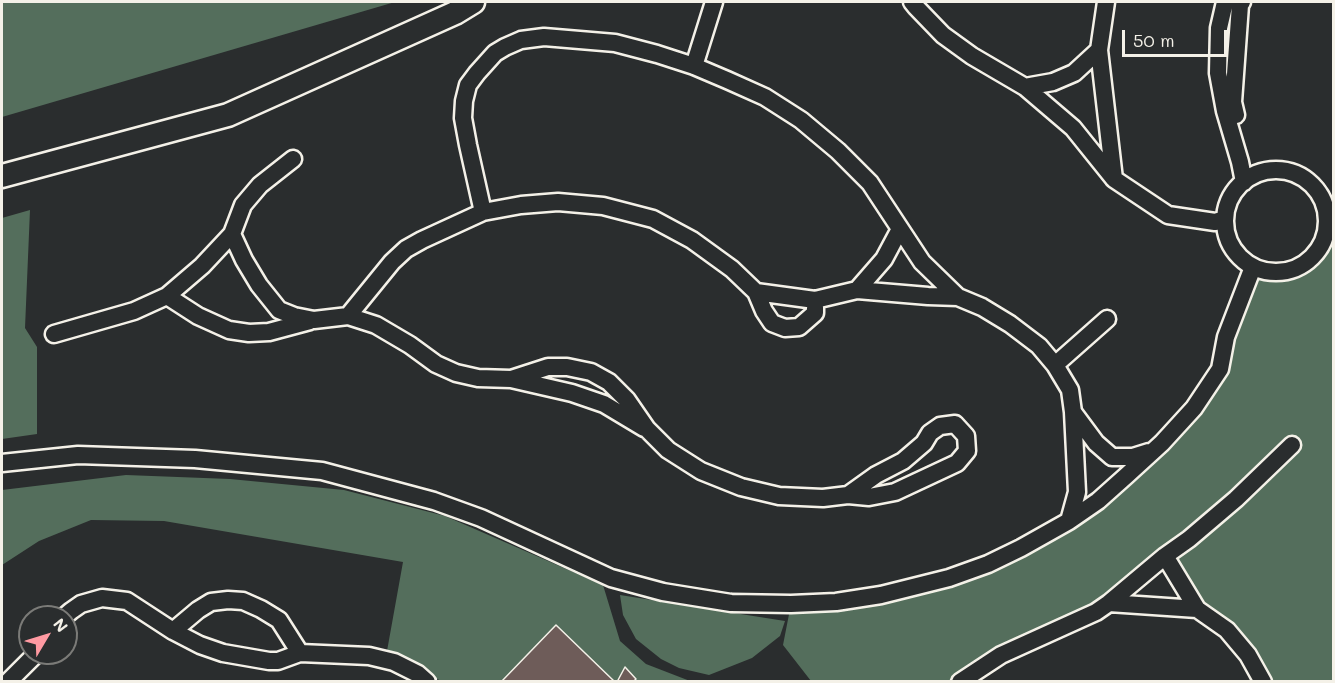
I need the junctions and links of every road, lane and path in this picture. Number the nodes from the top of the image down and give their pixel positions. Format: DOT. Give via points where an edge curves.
graph roads {
  1 [pos="473,2"];
  2 [pos="714,2"];
  3 [pos="912,2"];
  4 [pos="1106,2"];
  5 [pos="1225,2"];
  6 [pos="1242,2"];
  7 [pos="1098,50"];
  8 [pos="694,66"];
  9 [pos="1025,87"];
  10 [pos="293,159"];
  11 [pos="2,176"];
  12 [pos="1114,179"];
  13 [pos="1247,179"];
  14 [pos="483,212"];
  15 [pos="1225,219"];
  16 [pos="900,229"];
  17 [pos="1330,230"];
  18 [pos="232,234"];
  19 [pos="1253,267"];
  20 [pos="857,290"];
  21 [pos="756,292"];
  22 [pos="167,296"];
  23 [pos="958,297"];
  24 [pos="815,300"];
  25 [pos="348,316"];
  26 [pos="1107,319"];
  27 [pos="314,320"];
  28 [pos="54,334"];
  29 [pos="1055,365"];
  30 [pos="511,379"];
  31 [pos="1072,412"];
  32 [pos="647,429"];
  33 [pos="1292,445"];
  34 [pos="1153,451"];
  35 [pos="2,463"];
  36 [pos="848,495"];
  37 [pos="1069,521"];
  38 [pos="1165,556"];
  39 [pos="1109,603"];
  40 [pos="78,605"];
  41 [pos="1197,609"];
  42 [pos="173,631"];
  43 [pos="300,653"];
  44 [pos="25,665"];
  45 [pos="8,681"];
  46 [pos="427,681"];
  47 [pos="960,681"];
  48 [pos="1263,681"];
  1 -- 11 [label="street" via="455,14 228,115"];
  2 -- 8 [label="street"];
  3 -- 9 [label="street" via="943,35"];
  4 -- 7 [label="street"];
  5 -- 13 [label="street" via="1219,28 1218,74 1225,111"];
  6 -- 13 [label="street" via="1233,102"];
  7 -- 9 [label="street" via="1074,73"];
  7 -- 12 [label="street"];
  8 -- 14 [label="street" via="615,43 544,37 521,40 495,53 468,85 464,101 463,118"];
  8 -- 16 [label="street" via="765,97 801,120 870,183"];
  9 -- 12 [label="street" via="1073,128"];
  10 -- 18 [label="street" via="260,185 243,205"];
  12 -- 15 [label="street" via="1168,215 1215,222"];
  13 -- 15 [label="street" via="1234,192"];
  13 -- 17 [label="street" via="1265,171 1297,175 1320,196"];
  14 -- 21 [label="street" via="558,202 603,206 653,219 692,240"];
  14 -- 25 [label="street" via="406,249"];
  15 -- 19 [label="street" via="1229,242"];
  16 -- 20 [label="street" via="884,260"];
  16 -- 23 [label="street" via="922,262"];
  17 -- 19 [label="street" via="1314,256 1301,266 1285,272"];
  18 -- 22 [label="street"];
  18 -- 27 [label="street" via="259,285 279,310"];
  19 -- 34 [label="street" via="1226,337 1220,369 1194,408"];
  20 -- 23 [label="street"];
  20 -- 24 [label="street"];
  21 -- 24 [label="street"];
  21 -- 24 [label="street" via="772,323 785,328 799,327 815,313"];
  22 -- 27 [label="street" via="229,330 269,332"];
  22 -- 28 [label="street" via="134,311"];
  23 -- 29 [label="street" via="1010,324 1039,346"];
  25 -- 27 [label="street"];
  25 -- 30 [label="street" via="376,325 456,373"];
  26 -- 29 [label="street"];
  29 -- 31 [label="street" via="1070,390"];
  30 -- 32 [label="street" via="604,404"];
  30 -- 32 [label="street" via="548,367 591,372 627,399"];
  31 -- 34 [label="street" via="1112,457 1133,457"];
  31 -- 37 [label="street" via="1077,492"];
  32 -- 36 [label="street" via="668,450 701,471 741,488 778,496"];
  33 -- 38 [label="street" via="1236,500"];
  34 -- 37 [label="street" via="1098,501"];
  35 -- 37 [label="street" via="78,455 195,459 322,471 435,501 481,518 611,578 663,592 731,603 836,602 899,591 988,564"];
  36 -- 36 [label="street" via="903,461 940,426 955,424 966,436 967,451 957,463 942,471 895,492 869,497"];
  38 -- 39 [label="street"];
  38 -- 41 [label="street"];
  39 -- 41 [label="street"];
  39 -- 47 [label="street" via="1001,655"];
  40 -- 42 [label="street" via="102,598 127,601"];
  41 -- 48 [label="street" via="1227,630"];
  42 -- 43 [label="street" via="223,653 269,661"];
  42 -- 43 [label="street" via="211,603 243,602 279,620"];
  43 -- 46 [label="street" via="369,656 394,662"];
  44 -- 45 [label="street"];
}
